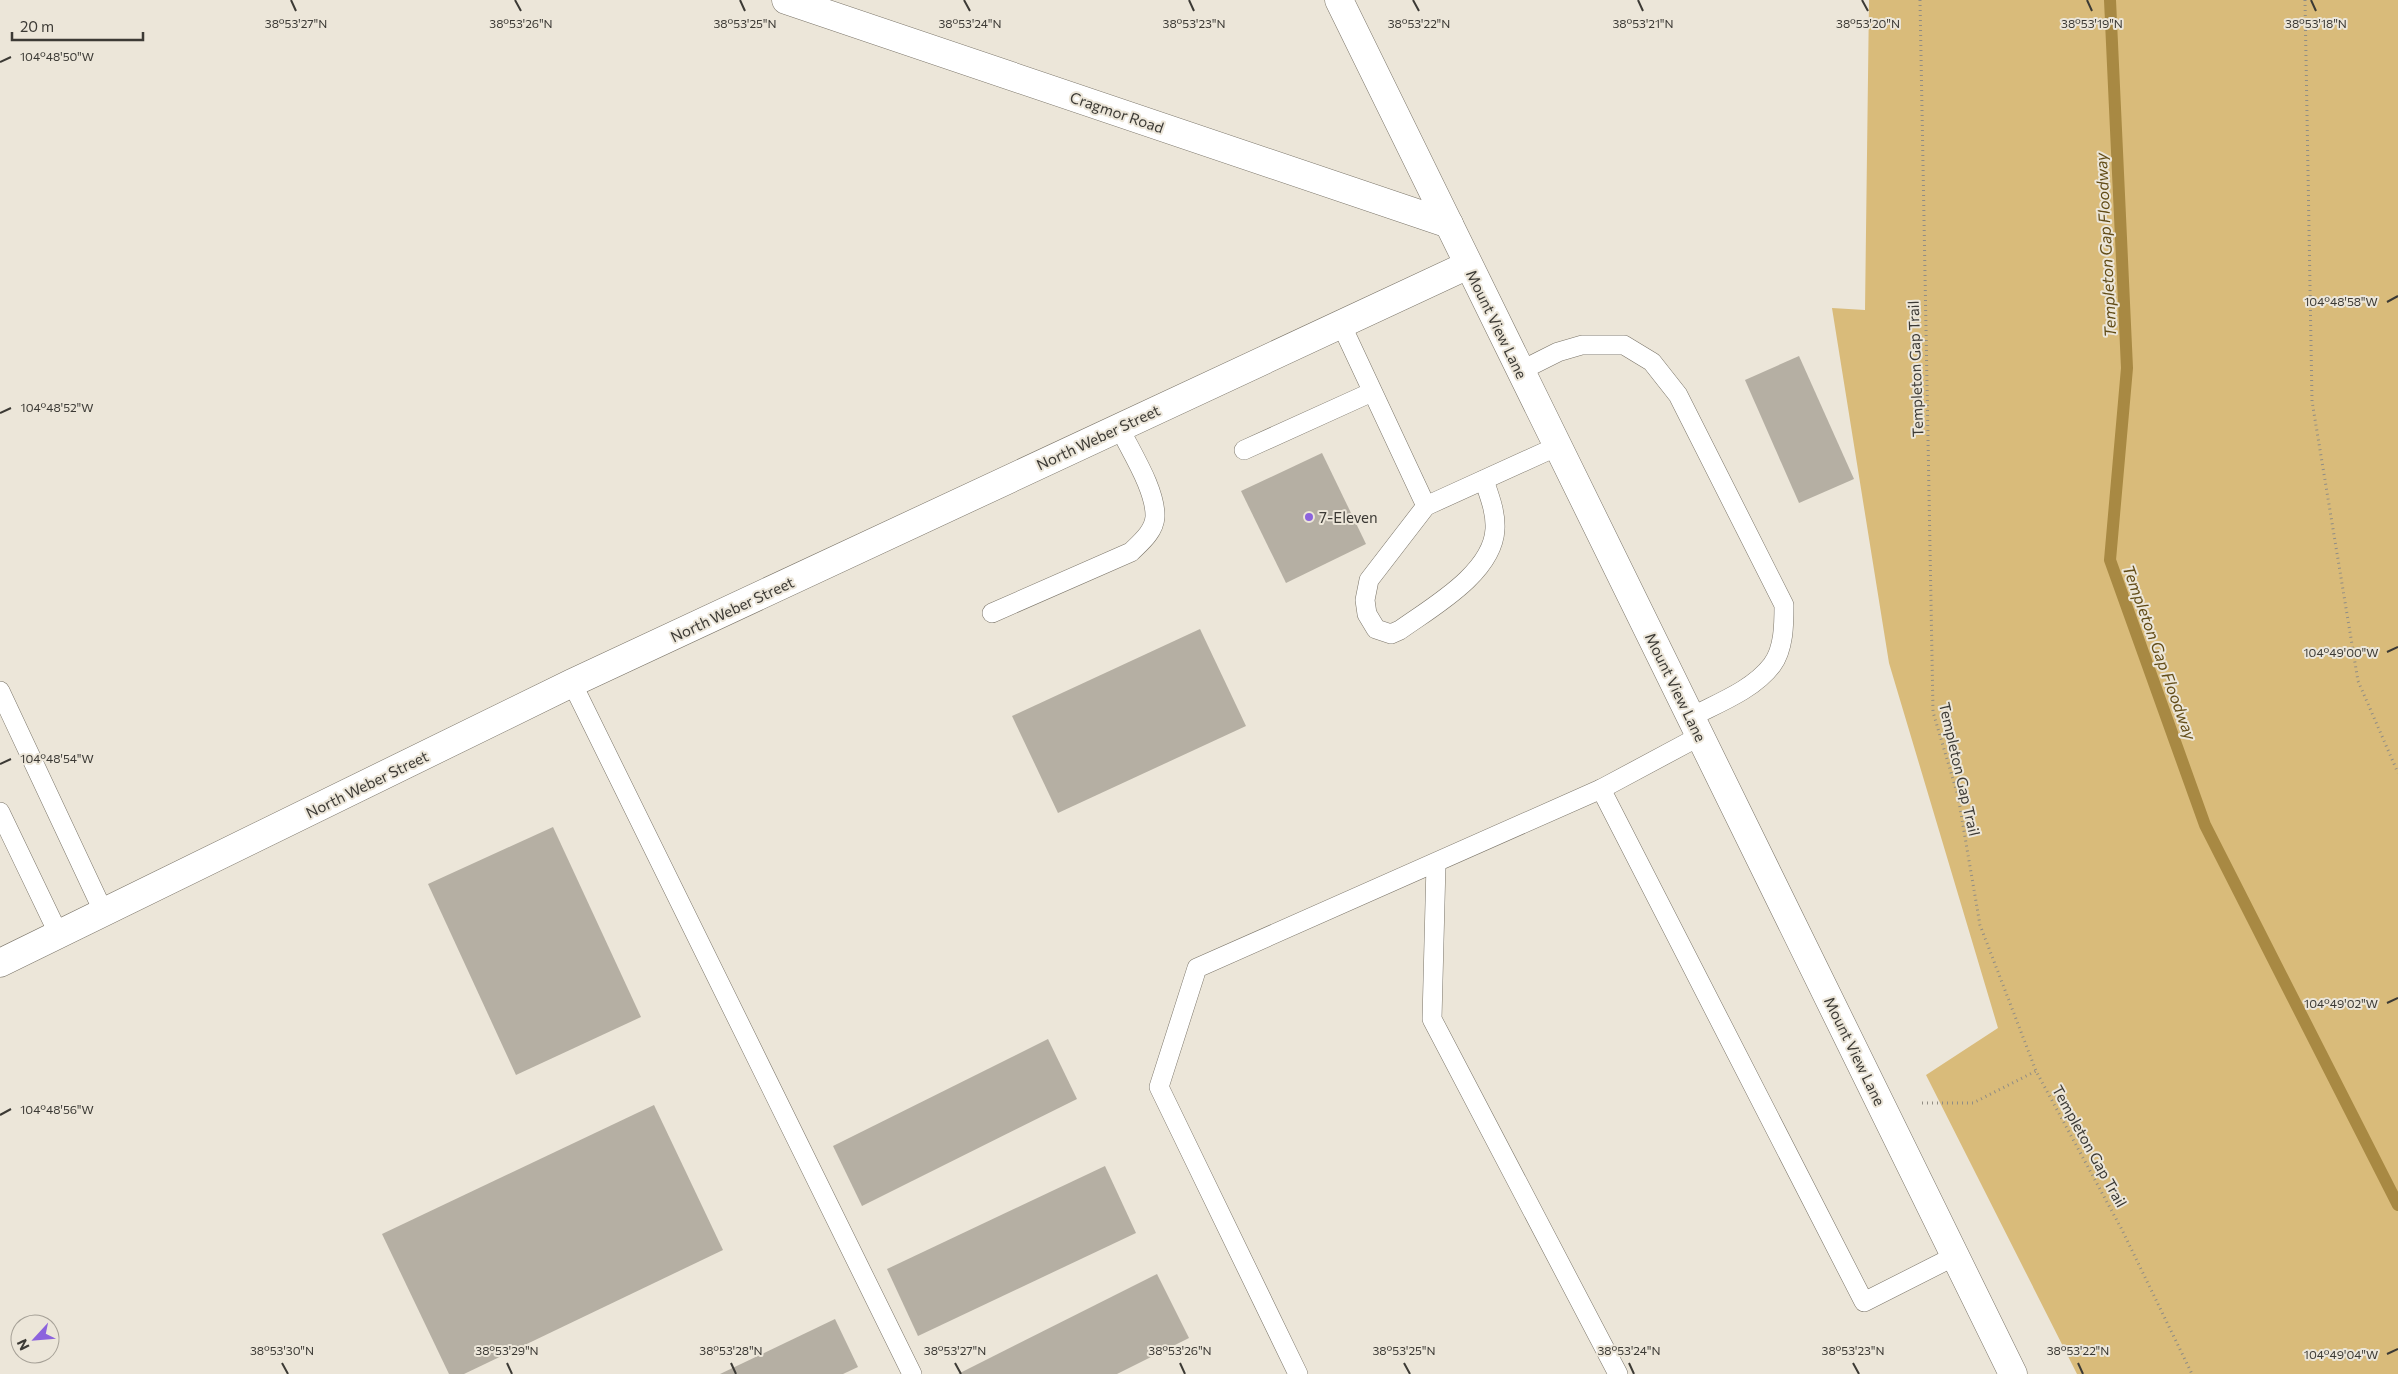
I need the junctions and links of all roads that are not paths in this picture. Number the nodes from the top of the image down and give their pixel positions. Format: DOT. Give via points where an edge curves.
graph roads {
  1 [pos="786,0"];
  2 [pos="1339,0"];
  3 [pos="1448,224"];
  4 [pos="1468,264"];
  5 [pos="1340,324"];
  6 [pos="1520,371"];
  7 [pos="1372,392"];
  8 [pos="1119,427"];
  9 [pos="1558,446"];
  10 [pos="1244,450"];
  11 [pos="1484,480"];
  12 [pos="1426,506"];
  13 [pos="992,613"];
  14 [pos="572,683"];
  15 [pos="0,691"];
  16 [pos="1695,727"];
  17 [pos="1601,789"];
  18 [pos="0,812"];
  19 [pos="1436,864"];
  20 [pos="104,913"];
  21 [pos="59,935"];
  22 [pos="0,963"];
  23 [pos="1955,1256"];
  24 [pos="912,1374"];
  25 [pos="1298,1374"];
  26 [pos="1618,1374"];
  27 [pos="2013,1374"];
  1 -- 3 [label="street, Cragmor Road"];
  2 -- 3 [label="street, Mount View Lane"];
  3 -- 4 [label="street, Mount View Lane"];
  4 -- 5 [label="street, North Weber Street"];
  4 -- 6 [label="street, Mount View Lane"];
  5 -- 7 [label="lane"];
  5 -- 8 [label="street, North Weber Street"];
  6 -- 9 [label="street, Mount View Lane"];
  6 -- 16 [label="lane" via="1558,352 1582,345 1624,345 1652,362 1678,395 1784,605 1783,635 1772,664"];
  7 -- 10 [label="lane"];
  7 -- 12 [label="lane"];
  8 -- 13 [label="lane" via="1150,492 1155,518 1147,537 1131,552"];
  8 -- 14 [label="street, North Weber Street"];
  9 -- 11 [label="lane"];
  9 -- 16 [label="street, Mount View Lane"];
  11 -- 12 [label="lane"];
  11 -- 12 [label="lane" via="1493,508 1495,529 1491,549 1476,572 1400,630 1384,633 1376,629 1367,614 1365,600 1369,580"];
  14 -- 20 [label="street, North Weber Street"];
  14 -- 24 [label="lane"];
  15 -- 20 [label="lane"];
  16 -- 17 [label="lane"];
  16 -- 23 [label="street, Mount View Lane"];
  17 -- 19 [label="lane"];
  17 -- 23 [label="lane" via="1864,1302"];
  18 -- 21 [label="lane"];
  19 -- 25 [label="lane" via="1197,968 1159,1087"];
  19 -- 26 [label="lane" via="1432,1019"];
  20 -- 21 [label="street, North Weber Street"];
  21 -- 22 [label="street, North Weber Street"];
  23 -- 27 [label="street, Mount View Lane"];
}
